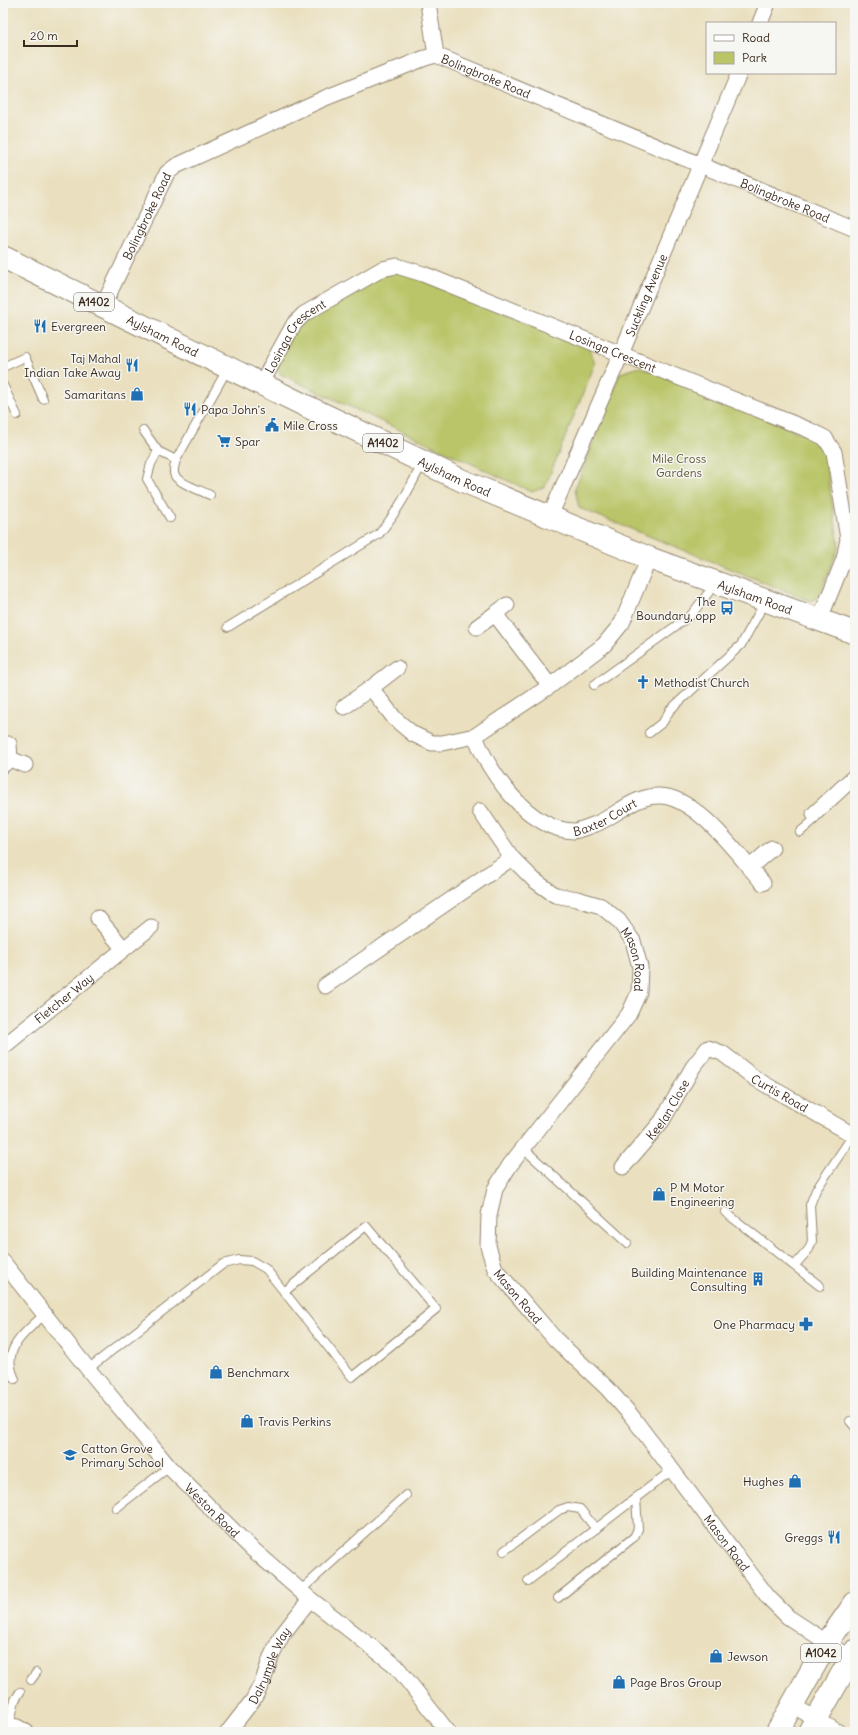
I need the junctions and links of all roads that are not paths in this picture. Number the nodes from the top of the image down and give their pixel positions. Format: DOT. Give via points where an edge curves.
graph roads {
  1 [pos="428,3"];
  2 [pos="768,3"];
  3 [pos="760,22"];
  4 [pos="436,56"];
  5 [pos="739,74"];
  6 [pos="700,164"];
  7 [pos="855,229"];
  8 [pos="3,257"];
  9 [pos="103,306"];
  10 [pos="621,354"];
  11 [pos="3,367"];
  12 [pos="228,368"];
  13 [pos="261,384"];
  14 [pos="3,385"];
  15 [pos="43,399"];
  16 [pos="17,415"];
  17 [pos="143,430"];
  18 [pos="158,452"];
  19 [pos="176,460"];
  20 [pos="423,461"];
  21 [pos="210,494"];
  22 [pos="550,516"];
  23 [pos="170,518"];
  24 [pos="649,558"];
  25 [pos="717,583"];
  26 [pos="765,601"];
  27 [pos="507,605"];
  28 [pos="495,614"];
  29 [pos="819,621"];
  30 [pos="228,627"];
  31 [pos="477,627"];
  32 [pos="855,633"];
  33 [pos="397,668"];
  34 [pos="594,685"];
  35 [pos="550,686"];
  36 [pos="371,688"];
  37 [pos="344,707"];
  38 [pos="649,733"];
  39 [pos="475,736"];
  40 [pos="9,744"];
  41 [pos="7,762"];
  42 [pos="25,765"];
  43 [pos="855,776"];
  44 [pos="480,811"];
  45 [pos="814,814"];
  46 [pos="800,832"];
  47 [pos="772,848"];
  48 [pos="512,858"];
  49 [pos="749,868"];
  50 [pos="763,883"];
  51 [pos="98,918"];
  52 [pos="150,927"];
  53 [pos="123,948"];
  54 [pos="325,986"];
  55 [pos="3,1047"];
  56 [pos="708,1048"];
  57 [pos="854,1134"];
  58 [pos="523,1148"];
  59 [pos="623,1167"];
  60 [pos="725,1212"];
  61 [pos="628,1243"];
  62 [pos="3,1262"];
  63 [pos="795,1265"];
  64 [pos="820,1286"];
  65 [pos="284,1292"];
  66 [pos="45,1314"];
  67 [pos="88,1369"];
  68 [pos="15,1379"];
  69 [pos="169,1467"];
  70 [pos="672,1470"];
  71 [pos="406,1495"];
  72 [pos="636,1498"];
  73 [pos="116,1508"];
  74 [pos="596,1529"];
  75 [pos="504,1551"];
  76 [pos="528,1581"];
  77 [pos="305,1595"];
  78 [pos="558,1598"];
  79 [pos="855,1603"];
  80 [pos="827,1643"];
  81 [pos="853,1654"];
  82 [pos="20,1692"];
  83 [pos="792,1705"];
  84 [pos="6,1725"];
  85 [pos="813,1726"];
  86 [pos="26,1732"];
  87 [pos="228,1732"];
  88 [pos="448,1732"];
  89 [pos="777,1732"];
  90 [pos="838,1732"];
  1 -- 4 [label="street"];
  2 -- 3 [label="street"];
  4 -- 6 [label="street, Bolingbroke Road"];
  4 -- 9 [label="street, Bolingbroke Road" via="425,58 325,98 176,166 167,173"];
  5 -- 6 [label="street, Suckling Avenue"];
  6 -- 7 [label="street, Bolingbroke Road"];
  6 -- 10 [label="street, Suckling Avenue"];
  8 -- 9 [label="main road, Aylsham Road / A1402"];
  9 -- 12 [label="main road, Aylsham Road / A1402"];
  10 -- 13 [label="street, Losinga Crescent" via="423,274 397,266 382,269 304,314 294,324"];
  10 -- 22 [label="street, Suckling Avenue"];
  10 -- 29 [label="street, Losinga Crescent" via="825,438 834,452 848,539 844,559"];
  11 -- 15 [label="lane" via="25,357"];
  12 -- 13 [label="main road, Aylsham Road / A1402"];
  12 -- 19 [label="lane"];
  13 -- 20 [label="main road, Aylsham Road / A1402"];
  14 -- 16 [label="lane"];
  17 -- 18 [label="lane"];
  18 -- 19 [label="lane"];
  18 -- 23 [label="lane" via="147,479"];
  19 -- 21 [label="lane" via="173,470 175,476"];
  20 -- 22 [label="main road, Aylsham Road / A1402" via="470,484"];
  20 -- 30 [label="lane" via="408,493 379,534"];
  22 -- 24 [label="main road, Aylsham Road / A1402"];
  24 -- 25 [label="main road, Aylsham Road / A1402"];
  24 -- 35 [label="street" via="622,623 604,645"];
  25 -- 26 [label="main road, Aylsham Road / A1402"];
  25 -- 34 [label="lane" via="691,615"];
  26 -- 29 [label="main road, Aylsham Road / A1402"];
  26 -- 38 [label="lane" via="741,645 670,710 663,722"];
  27 -- 28 [label="street"];
  28 -- 31 [label="street"];
  28 -- 35 [label="street"];
  29 -- 32 [label="main road, Aylsham Road / A1402"];
  33 -- 36 [label="street"];
  35 -- 39 [label="street"];
  36 -- 37 [label="street"];
  36 -- 39 [label="street" via="395,719 413,734 432,743"];
  39 -- 49 [label="street, Baxter Court" via="495,776 529,813 549,825 574,831 597,824 637,800 659,796 684,803 702,815"];
  40 -- 41 [label="street"];
  41 -- 42 [label="street"];
  43 -- 45 [label="street"];
  44 -- 48 [label="street, Mason Road"];
  45 -- 46 [label="lane" via="815,819"];
  47 -- 49 [label="street"];
  48 -- 54 [label="street"];
  48 -- 58 [label="street, Mason Road" via="534,880 555,895 601,906 619,921 634,941 640,967 639,992 629,1014"];
  49 -- 50 [label="street, Baxter Court"];
  51 -- 53 [label="street"];
  52 -- 53 [label="street, Fletcher Way"];
  53 -- 55 [label="street, Fletcher Way"];
  56 -- 57 [label="street, Curtis Road" via="722,1053 756,1078"];
  56 -- 59 [label="street, Keelan Close" via="693,1067 662,1121"];
  57 -- 63 [label="lane" via="816,1190 810,1205 812,1241 809,1249"];
  58 -- 61 [label="lane"];
  58 -- 70 [label="street, Mason Road" via="495,1189 493,1196 489,1215 488,1246 495,1269 555,1339 607,1388 630,1414"];
  60 -- 63 [label="lane"];
  62 -- 66 [label="street, Weston Road"];
  63 -- 64 [label="lane"];
  65 -- 65 [label="lane" via="352,1377 436,1309 366,1226"];
  65 -- 67 [label="lane" via="266,1269 252,1261 239,1260 223,1264"];
  66 -- 67 [label="street, Weston Road"];
  66 -- 68 [label="lane" via="10,1348 8,1359"];
  67 -- 69 [label="street, Weston Road"];
  69 -- 73 [label="lane"];
  69 -- 77 [label="street, Weston Road" via="232,1530"];
  70 -- 72 [label="lane"];
  70 -- 80 [label="street, Mason Road" via="768,1597 788,1617"];
  71 -- 77 [label="lane"];
  72 -- 74 [label="lane"];
  72 -- 78 [label="lane" via="638,1529 634,1537"];
  74 -- 75 [label="lane" via="580,1509 568,1507 559,1510"];
  74 -- 76 [label="lane"];
  77 -- 87 [label="street, Dalrymple Way" via="271,1657 263,1681"];
  77 -- 88 [label="street, Weston Road" via="396,1666"];
  79 -- 80 [label="main road, A1042"];
  80 -- 81 [label="street, Mason Road"];
  80 -- 83 [label="main road, A1042"];
  81 -- 85 [label="main road, A1042"];
  82 -- 84 [label="lane"];
  83 -- 85 [label="street"];
  83 -- 89 [label="main road, A1042"];
  84 -- 86 [label="street"];
  85 -- 90 [label="street"];
}
